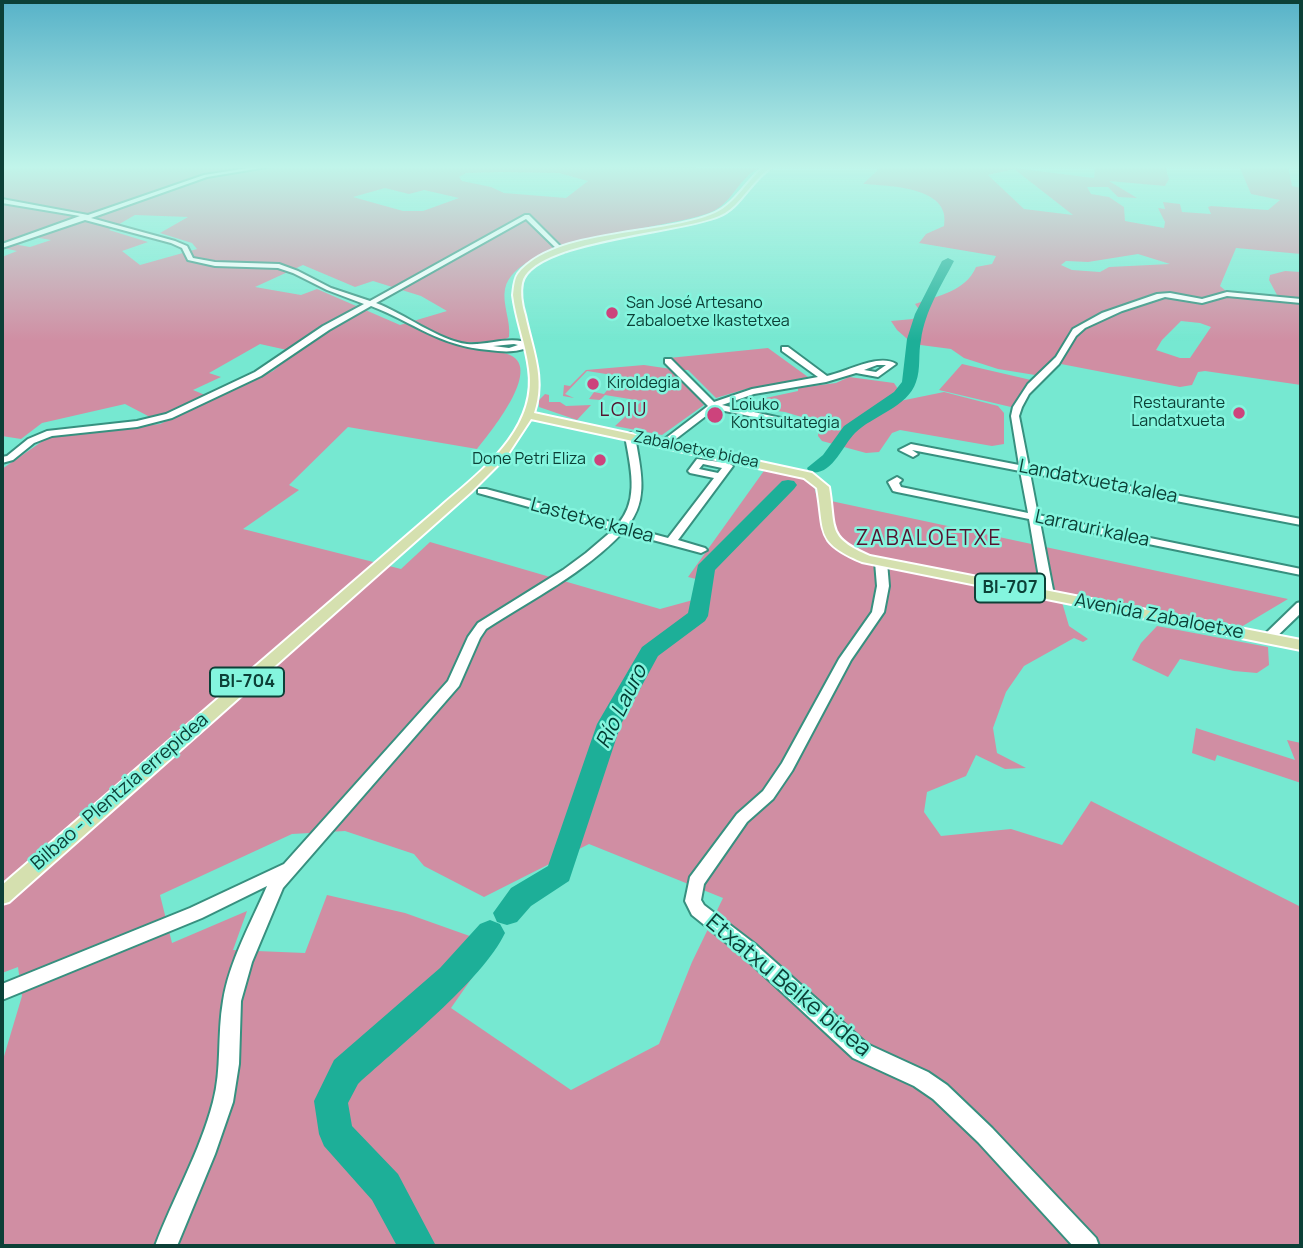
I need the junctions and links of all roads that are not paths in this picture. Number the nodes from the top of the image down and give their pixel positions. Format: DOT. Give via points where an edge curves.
graph roads {
  1 [pos="61,224"];
  2 [pos="112,224"];
  3 [pos="512,224"];
  4 [pos="535,224"];
  5 [pos="686,224"];
  6 [pos="692,224"];
  7 [pos="2,246"];
  8 [pos="562,251"];
  9 [pos="520,281"];
  10 [pos="1301,301"];
  11 [pos="370,304"];
  12 [pos="524,324"];
  13 [pos="528,345"];
  14 [pos="467,346"];
  15 [pos="508,346"];
  16 [pos="785,349"];
  17 [pos="532,360"];
  18 [pos="668,361"];
  19 [pos="857,371"];
  20 [pos="826,379"];
  21 [pos="713,407"];
  22 [pos="529,410"];
  23 [pos="553,420"];
  24 [pos="805,426"];
  25 [pos="630,436"];
  26 [pos="515,437"];
  27 [pos="666,443"];
  28 [pos="913,454"];
  29 [pos="2,460"];
  30 [pos="782,468"];
  31 [pos="1025,468"];
  32 [pos="720,477"];
  33 [pos="897,480"];
  34 [pos="482,491"];
  35 [pos="1034,517"];
  36 [pos="1301,522"];
  37 [pos="620,528"];
  38 [pos="671,542"];
  39 [pos="701,550"];
  40 [pos="881,562"];
  41 [pos="1301,572"];
  42 [pos="1048,595"];
  43 [pos="1301,606"];
  44 [pos="1268,638"];
  45 [pos="1301,645"];
  46 [pos="288,868"];
  47 [pos="2,896"];
  48 [pos="2,992"];
  49 [pos="166,1246"];
  50 [pos="1088,1246"];
  1 -- 7 [label="street"];
  2 -- 11 [label="street" via="185,247 190,259 199,262 278,266"];
  3 -- 11 [label="street"];
  4 -- 8 [label="street"];
  5 -- 8 [label="main road"];
  6 -- 9 [label="main road" via="576,248 546,261"];
  8 -- 9 [label="main road" via="532,266"];
  9 -- 12 [label="main road" via="517,299"];
  10 -- 31 [label="street" via="1219,294 1197,301 1163,295 1076,331 1058,360 1031,383 1017,408"];
  11 -- 14 [label="street"];
  11 -- 29 [label="street" via="258,374 169,416 50,433"];
  12 -- 13 [label="main road"];
  12 -- 15 [label="street"];
  13 -- 15 [label="street"];
  13 -- 17 [label="main road"];
  14 -- 15 [label="street"];
  15 -- 17 [label="street"];
  16 -- 20 [label="street"];
  17 -- 22 [label="main road" via="534,389"];
  18 -- 21 [label="street"];
  19 -- 20 [label="street"];
  20 -- 21 [label="street" via="746,393"];
  21 -- 24 [label="street"];
  21 -- 27 [label="street"];
  22 -- 23 [label="main road, Zabaloetxe bidea / BI-707"];
  22 -- 26 [label="main road, BI-704"];
  23 -- 25 [label="main road, Zabaloetxe bidea / BI-707"];
  23 -- 26 [label="main road"];
  25 -- 27 [label="main road, Zabaloetxe bidea / BI-707"];
  25 -- 37 [label="street" via="637,493 635,506"];
  26 -- 47 [label="main road, Bilbao - Plentzia errepidea / BI-704" via="433,519"];
  27 -- 30 [label="main road, Zabaloetxe bidea / BI-707"];
  28 -- 31 [label="street, Landatxueta kalea" via="904,450 911,447"];
  30 -- 40 [label="main road, Avenida Zabaloetxe / BI-707" via="808,475 824,487 826,529 836,543"];
  31 -- 35 [label="street"];
  31 -- 36 [label="street, Landatxueta kalea"];
  32 -- 38 [label="street"];
  33 -- 35 [label="street, Larrauri kalea" via="893,482 897,489"];
  34 -- 37 [label="street, Lastetxe kalea"];
  35 -- 41 [label="street, Larrauri kalea"];
  35 -- 42 [label="street"];
  37 -- 38 [label="street, Lastetxe kalea"];
  37 -- 46 [label="street" via="608,543 482,626 454,683"];
  38 -- 39 [label="street, Lastetxe kalea"];
  40 -- 42 [label="main road, Avenida Zabaloetxe / BI-707"];
  40 -- 50 [label="street, Etxatxu Beike bidea" via="882,599 874,618 845,659 787,767 768,795 742,818 696,882 693,901 860,1051 940,1092"];
  42 -- 44 [label="main road, Avenida Zabaloetxe / BI-707"];
  43 -- 44 [label="street"];
  44 -- 45 [label="main road, Avenida Zabaloetxe / BI-707"];
  46 -- 48 [label="street" via="196,913"];
  46 -- 49 [label="street" via="276,884 243,962 232,1001 223,1102"];
}
